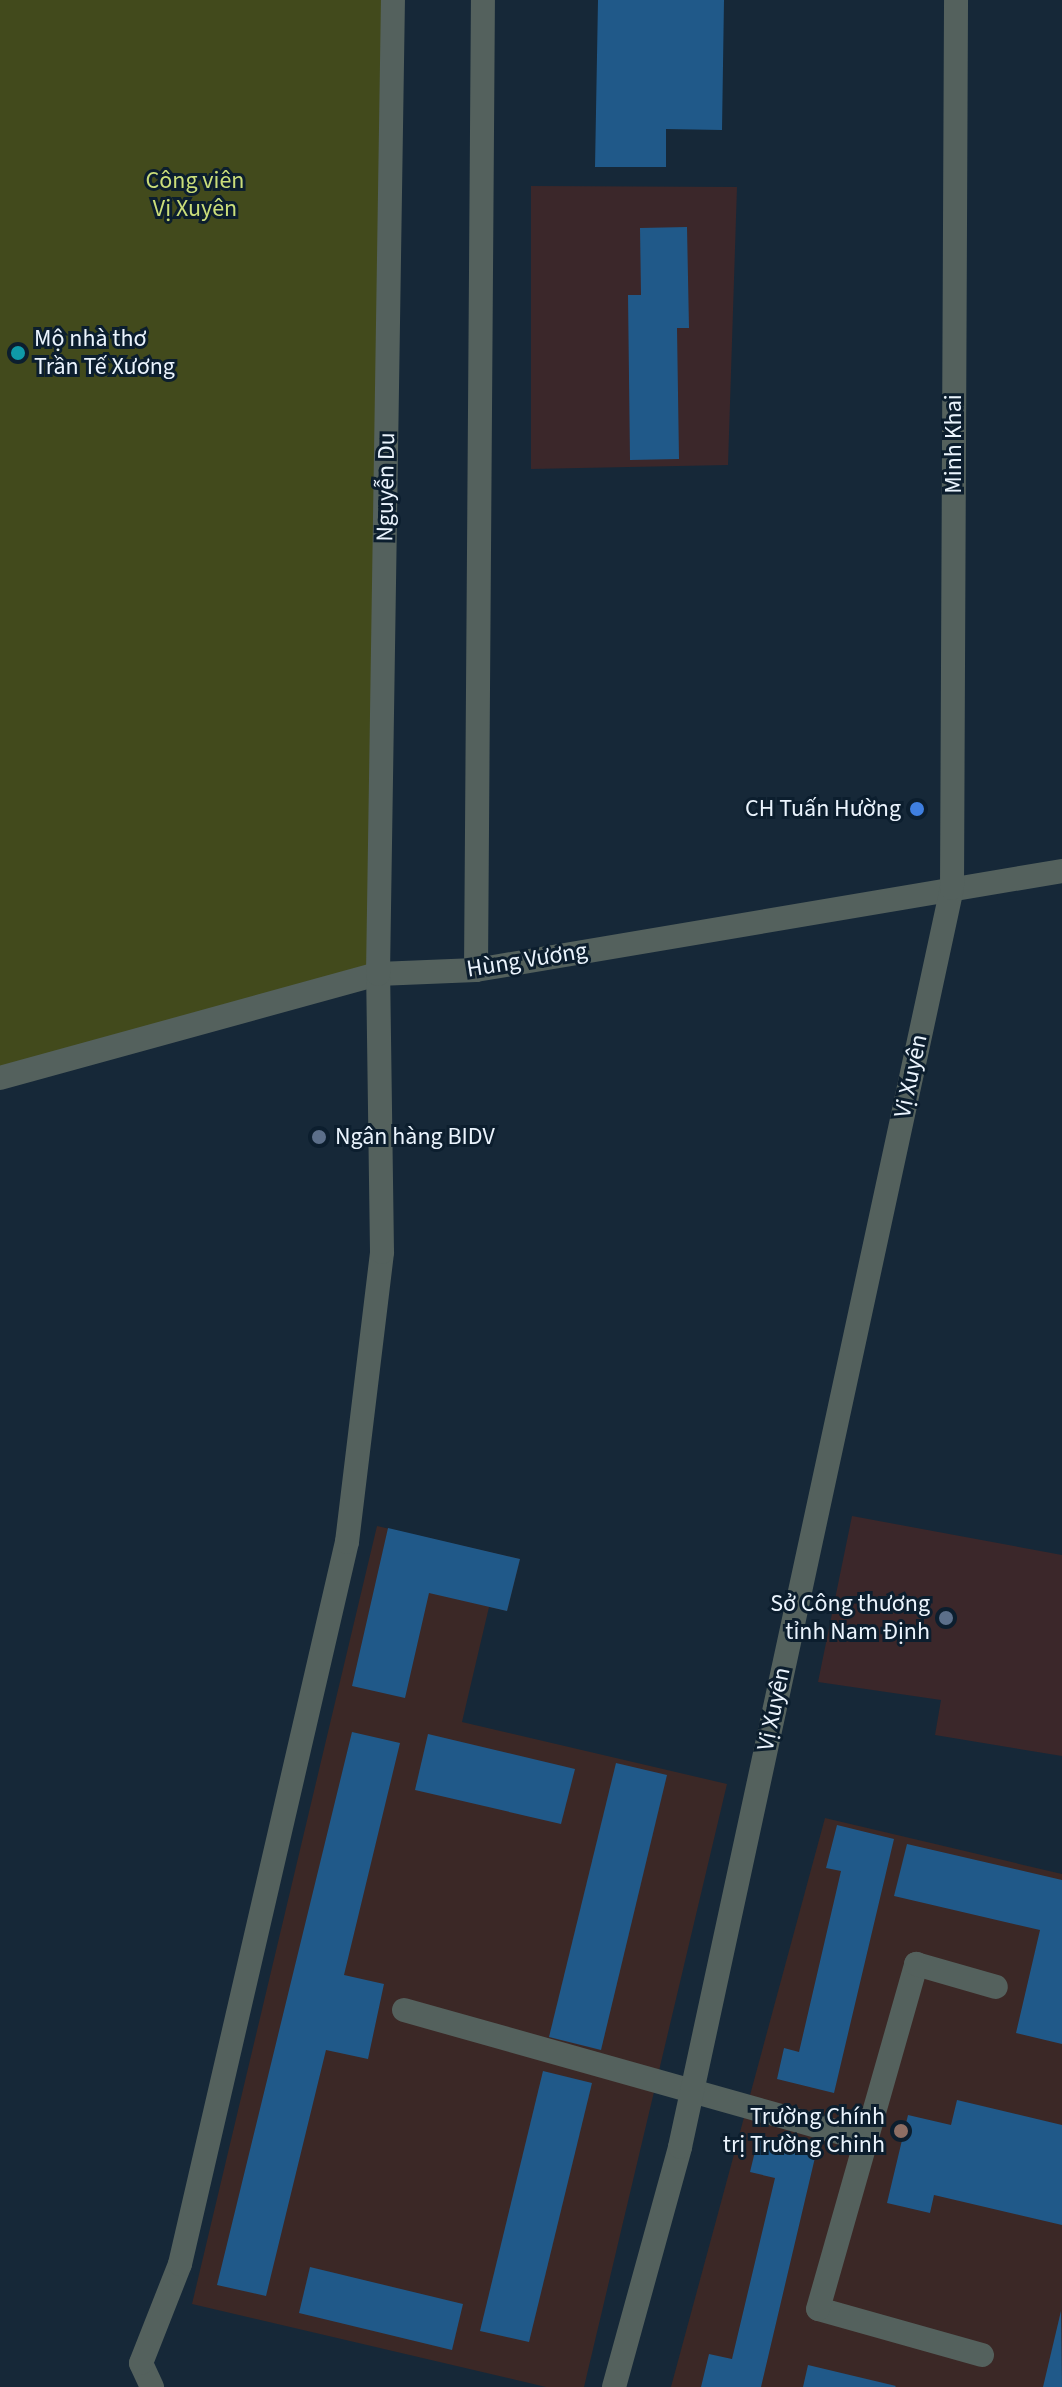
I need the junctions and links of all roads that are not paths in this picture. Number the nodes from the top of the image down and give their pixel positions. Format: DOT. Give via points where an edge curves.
graph roads {
  1 [pos="393,0"];
  2 [pos="483,0"];
  3 [pos="956,0"];
  4 [pos="1062,871"];
  5 [pos="952,888"];
  6 [pos="476,970"];
  7 [pos="378,974"];
  8 [pos="0,1078"];
  9 [pos="996,1987"];
  10 [pos="404,2010"];
  11 [pos="692,2091"];
  12 [pos="866,2140"];
  13 [pos="982,2355"];
  14 [pos="152,2387"];
  15 [pos="614,2387"];
  1 -- 7 [label="street, Nguyễn Du"];
  2 -- 6 [label="street"];
  3 -- 5 [label="street, Minh Khai"];
  4 -- 5 [label="street, Hùng Vương"];
  5 -- 6 [label="street, Hùng Vương"];
  5 -- 11 [label="street, Vị Xuyên"];
  6 -- 7 [label="street, Hùng Vương"];
  7 -- 8 [label="street, Hùng Vương"];
  7 -- 14 [label="street, Nguyễn Du" via="382,1252 347,1542 180,2264 141,2363"];
  9 -- 12 [label="street" via="916,1964"];
  10 -- 11 [label="street"];
  11 -- 12 [label="street"];
  11 -- 15 [label="street, Vị Xuyên"];
  12 -- 13 [label="street" via="818,2309"];
}
